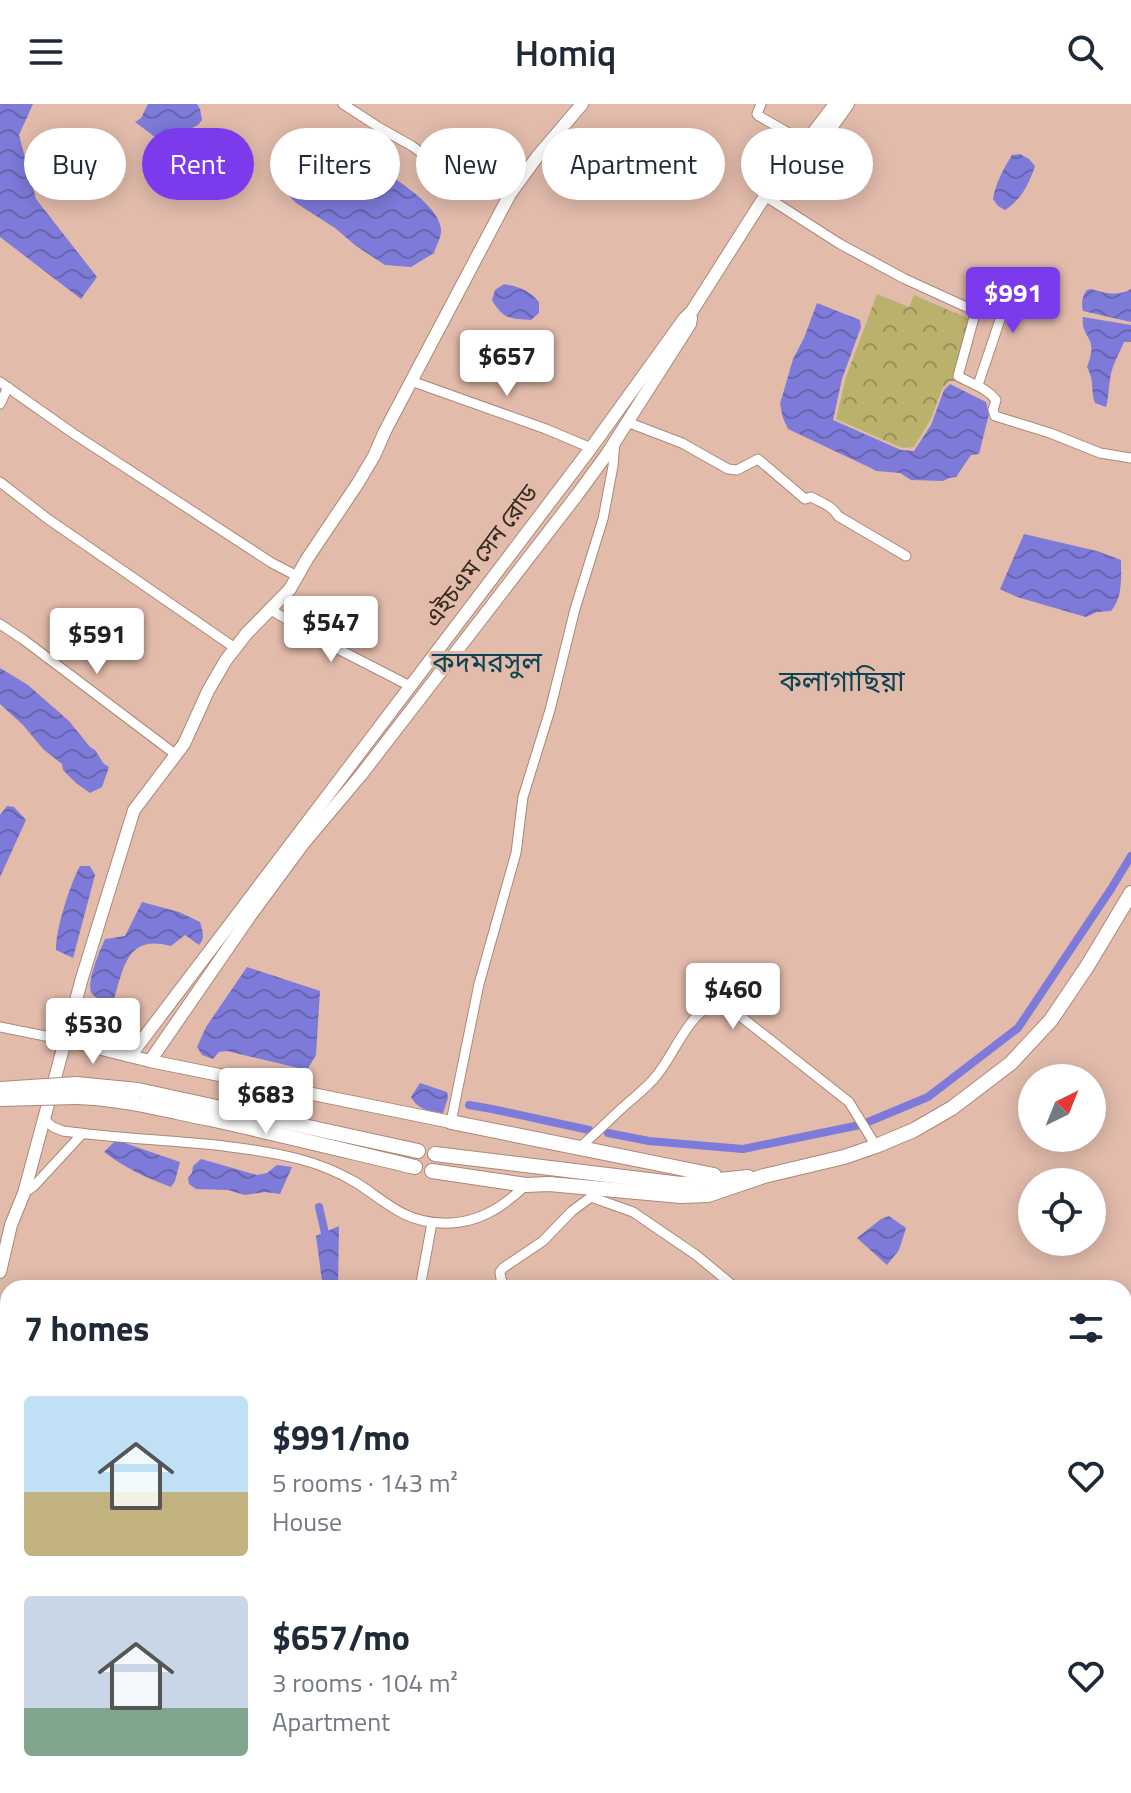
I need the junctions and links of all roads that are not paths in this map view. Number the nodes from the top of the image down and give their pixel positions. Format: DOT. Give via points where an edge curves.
graph roads {
  1 [pos="343,104"];
  2 [pos="582,104"];
  3 [pos="761,104"];
  4 [pos="835,104"];
  5 [pos="848,104"];
  6 [pos="780,128"];
  7 [pos="817,128"];
  8 [pos="831,128"];
  9 [pos="416,149"];
  10 [pos="526,172"];
  11 [pos="507,200"];
  12 [pos="762,200"];
  13 [pos="771,200"];
  14 [pos="1015,275"];
  15 [pos="692,311"];
  16 [pos="411,381"];
  17 [pos="4,384"];
  18 [pos="978,385"];
  19 [pos="0,404"];
  20 [pos="608,424"];
  21 [pos="621,431"];
  22 [pos="591,448"];
  23 [pos="1131,458"];
  24 [pos="0,482"];
  25 [pos="906,556"];
  26 [pos="297,576"];
  27 [pos="271,610"];
  28 [pos="0,624"];
  29 [pos="235,648"];
  30 [pos="410,686"];
  31 [pos="175,754"];
  32 [pos="1131,893"];
  33 [pos="0,1027"];
  34 [pos="65,1040"];
  35 [pos="130,1056"];
  36 [pos="150,1061"];
  37 [pos="0,1089"];
  38 [pos="76,1090"];
  39 [pos="136,1097"];
  40 [pos="0,1099"];
  41 [pos="44,1119"];
  42 [pos="451,1122"];
  43 [pos="82,1134"];
  44 [pos="876,1146"];
  45 [pos="580,1147"];
  46 [pos="418,1151"];
  47 [pos="435,1154"];
  48 [pos="415,1167"];
  49 [pos="432,1171"];
  50 [pos="764,1176"];
  51 [pos="734,1178"];
  52 [pos="526,1185"];
  53 [pos="24,1193"];
  54 [pos="432,1223"];
  55 [pos="0,1272"];
  56 [pos="421,1280"];
  57 [pos="501,1280"];
  58 [pos="726,1280"];
  1 -- 9 [label="street"];
  2 -- 10 [label="main road"];
  3 -- 6 [label="street" via="758,115"];
  4 -- 7 [label="main road, এইচএম সেন রোড"];
  5 -- 8 [label="main road, এইচএম সেন রোড"];
  11 -- 16 [label="main road"];
  12 -- 15 [label="main road, এইচএম সেন রোড"];
  13 -- 18 [label="street" via="840,244 973,310 958,376"];
  14 -- 18 [label="street"];
  15 -- 20 [label="main road, এইচএম সেন রোড"];
  15 -- 21 [label="main road, এইচএম সেন রোড" via="690,324"];
  16 -- 22 [label="street"];
  16 -- 26 [label="main road" via="374,456"];
  17 -- 19 [label="street"];
  17 -- 26 [label="street"];
  18 -- 23 [label="street" via="996,400 995,416 1100,453"];
  20 -- 21 [label="main road"];
  20 -- 22 [label="main road, এইচএম সেন রোড"];
  21 -- 25 [label="street" via="682,443 728,469 758,459 805,499 829,507"];
  21 -- 36 [label="main road, এইচএম সেন রোড" via="424,694 303,844"];
  21 -- 42 [label="street" via="603,519 523,797 516,853 479,984"];
  22 -- 30 [label="main road, এইচএম সেন রোড"];
  24 -- 29 [label="street"];
  26 -- 27 [label="main road"];
  27 -- 29 [label="main road"];
  27 -- 30 [label="street"];
  28 -- 31 [label="street"];
  29 -- 31 [label="main road"];
  30 -- 35 [label="main road, এইচএম সেন রোড"];
  31 -- 34 [label="main road" via="134,810"];
  32 -- 44 [label="main road" via="1051,1020 1011,1063 952,1108"];
  33 -- 34 [label="street"];
  34 -- 35 [label="main road"];
  34 -- 41 [label="main road"];
  35 -- 36 [label="main road"];
  36 -- 42 [label="main road"];
  37 -- 38 [label="main road, bridge"];
  38 -- 39 [label="main road" via="99,1097"];
  38 -- 40 [label="main road, bridge"];
  39 -- 46 [label="main road"];
  39 -- 48 [label="main road"];
  41 -- 43 [label="street" via="63,1131"];
  41 -- 53 [label="main road"];
  42 -- 45 [label="main road"];
  43 -- 53 [label="street"];
  43 -- 54 [label="street" via="190,1142 299,1159 343,1176 397,1212"];
  44 -- 45 [label="street" via="849,1102 721,1001 689,1023 659,1073"];
  44 -- 50 [label="main road"];
  45 -- 51 [label="main road"];
  47 -- 51 [label="main road" via="681,1184"];
  49 -- 52 [label="main road"];
  50 -- 51 [label="main road"];
  50 -- 52 [label="main road" via="708,1195"];
  52 -- 54 [label="street" via="478,1219"];
  53 -- 55 [label="main road"];
  54 -- 56 [label="street"];
  57 -- 58 [label="street" via="503,1268 543,1241 591,1197 633,1212"];
}
